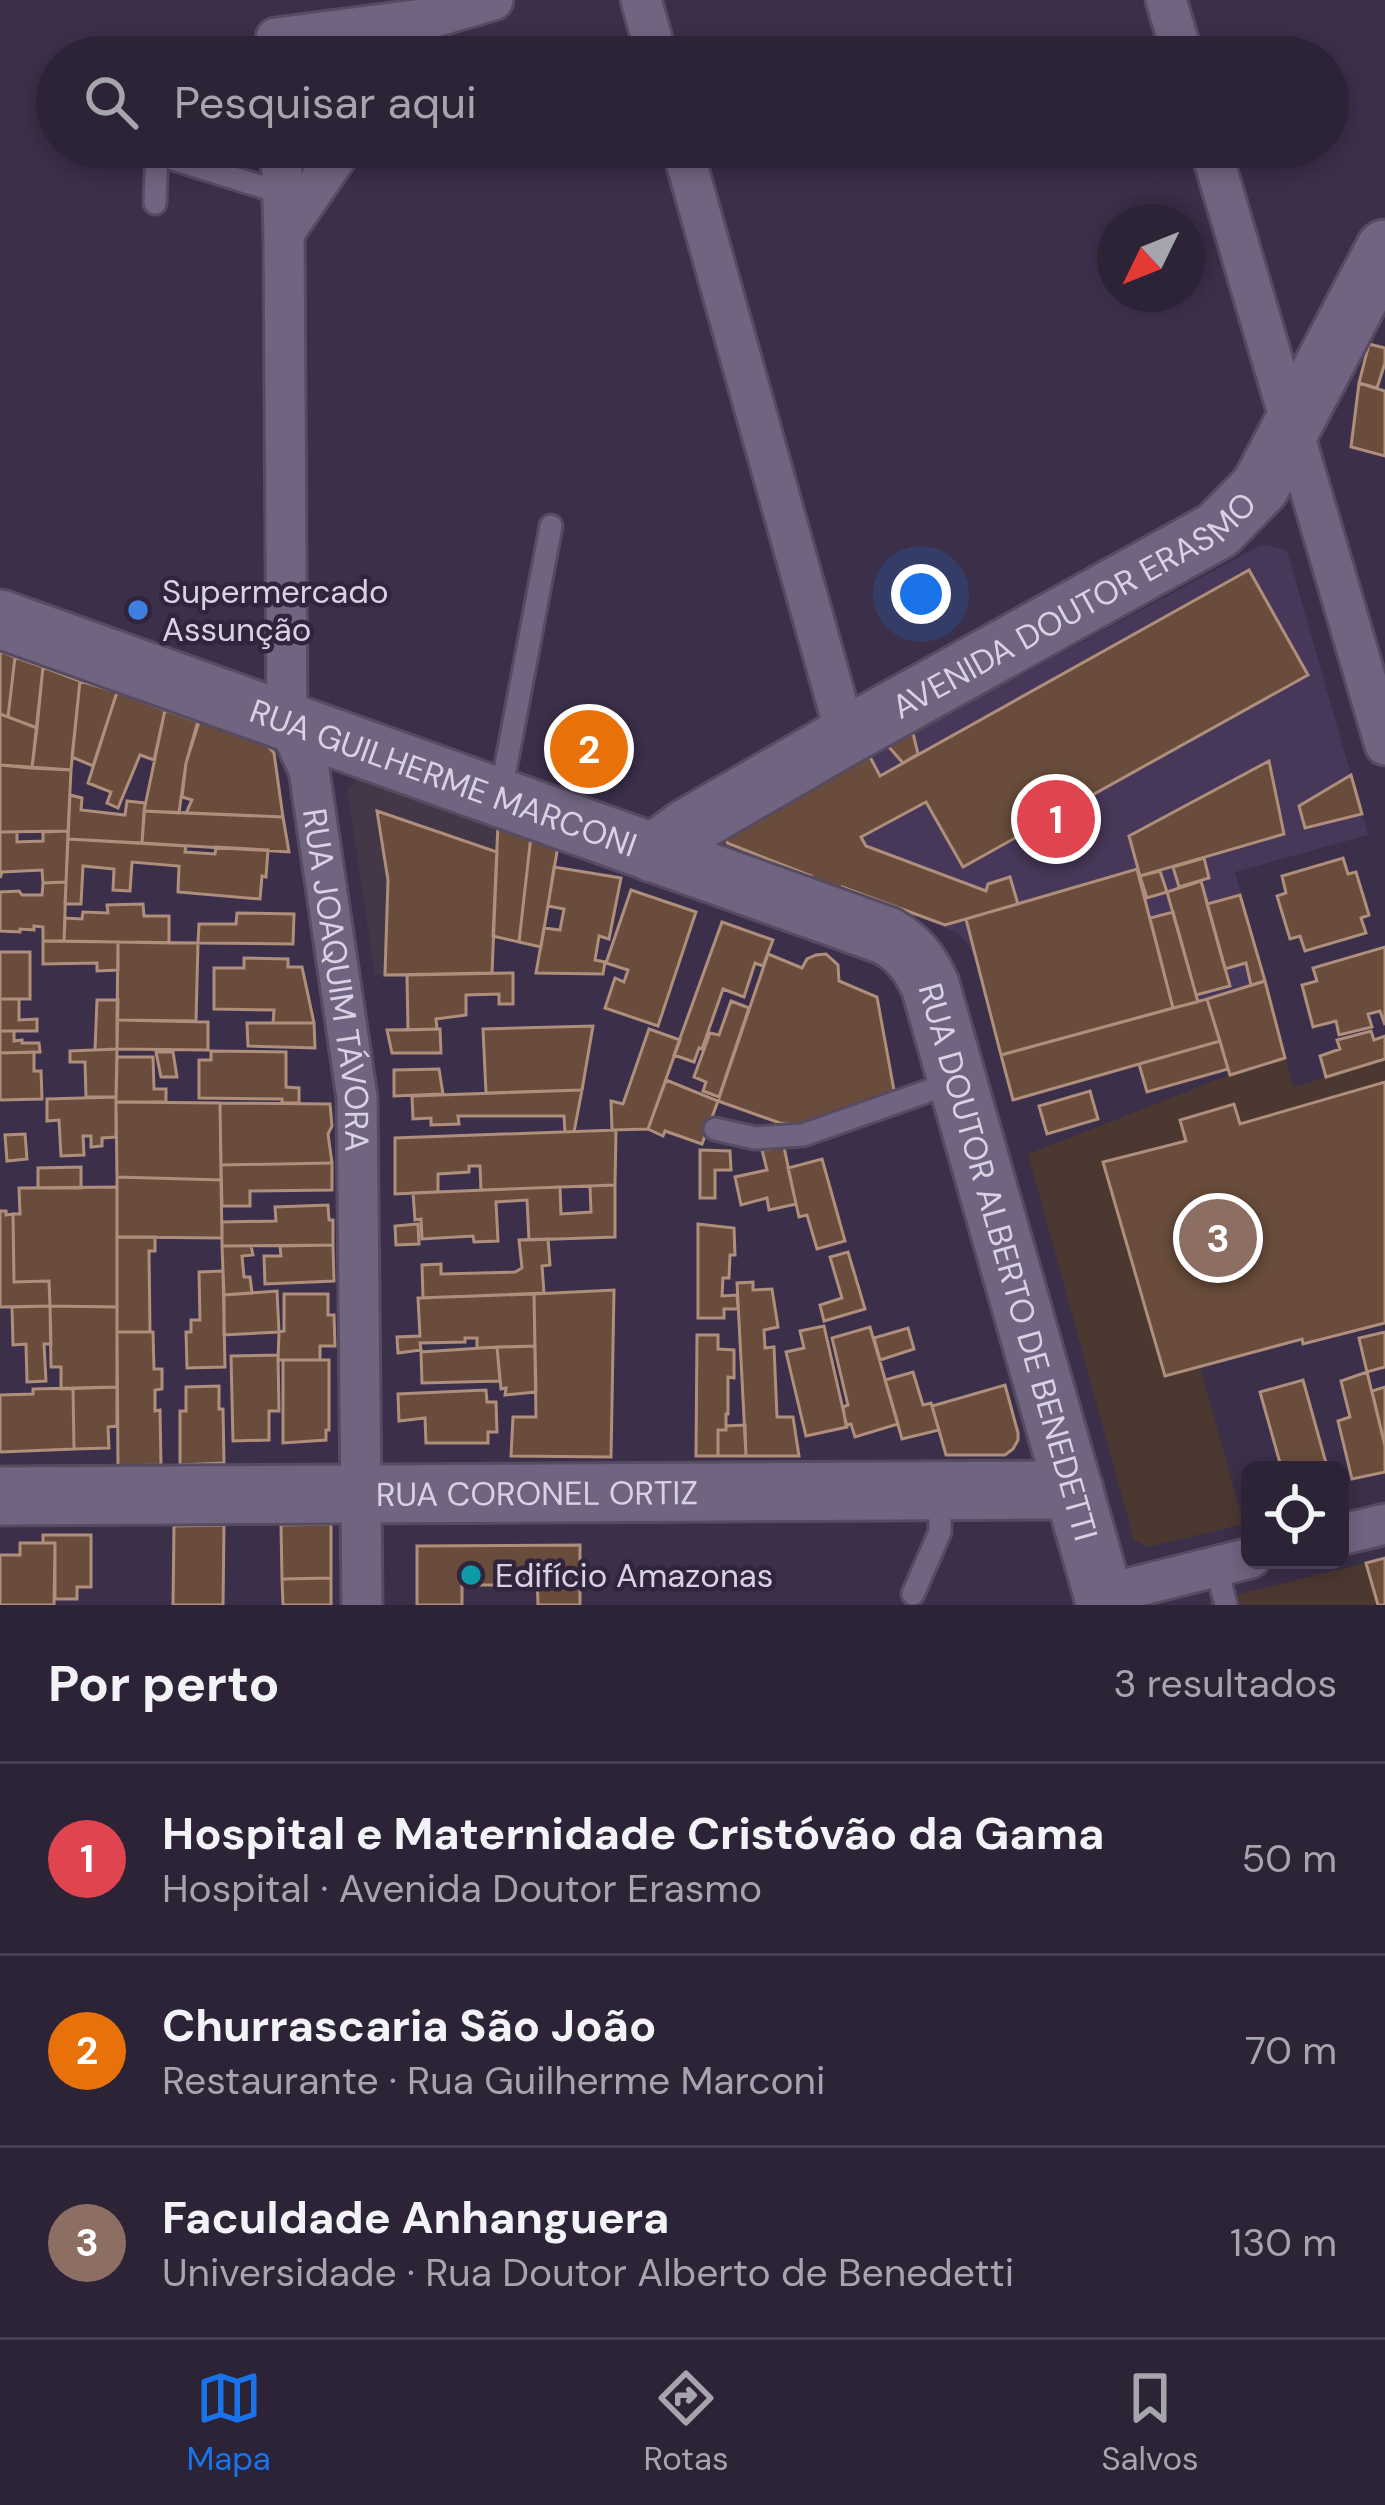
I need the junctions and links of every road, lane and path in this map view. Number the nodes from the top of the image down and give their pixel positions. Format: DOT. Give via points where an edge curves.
graph roads {
  1 [pos="493,0"];
  2 [pos="641,0"];
  3 [pos="1166,0"];
  4 [pos="437,9"];
  5 [pos="276,32"];
  6 [pos="418,36"];
  7 [pos="651,36"];
  8 [pos="1177,36"];
  9 [pos="156,168"];
  10 [pos="209,168"];
  11 [pos="281,168"];
  12 [pos="329,168"];
  13 [pos="688,168"];
  14 [pos="1216,168"];
  15 [pos="282,193"];
  16 [pos="155,203"];
  17 [pos="284,233"];
  18 [pos="1385,249"];
  19 [pos="1292,426"];
  20 [pos="551,526"];
  21 [pos="0,619"];
  22 [pos="287,722"];
  23 [pos="846,736"];
  24 [pos="1385,745"];
  25 [pos="500,798"];
  26 [pos="653,853"];
  27 [pos="887,936"];
  28 [pos="959,1081"];
  29 [pos="715,1129"];
  30 [pos="1074,1490"];
  31 [pos="940,1491"];
  32 [pos="362,1494"];
  33 [pos="0,1496"];
  34 [pos="1385,1523"];
  35 [pos="1349,1533"];
  36 [pos="1233,1562"];
  37 [pos="913,1594"];
  38 [pos="1104,1600"];
  39 [pos="362,1605"];
  40 [pos="1226,1605"];
  1 -- 4 [label="street"];
  2 -- 7 [label="street"];
  3 -- 8 [label="street"];
  4 -- 5 [label="street"];
  4 -- 6 [label="street"];
  9 -- 16 [label="lane"];
  10 -- 15 [label="lane"];
  11 -- 15 [label="street, RUA JOAQUIM TÁVORA"];
  12 -- 17 [label="street"];
  13 -- 23 [label="street"];
  14 -- 19 [label="street"];
  15 -- 17 [label="street, RUA JOAQUIM TÁVORA"];
  17 -- 22 [label="street, RUA JOAQUIM TÁVORA"];
  18 -- 19 [label="street, AVENIDA DOUTOR ERASMO"];
  19 -- 23 [label="street, AVENIDA DOUTOR ERASMO" via="1260,487 1218,530"];
  19 -- 24 [label="street"];
  20 -- 25 [label="lane"];
  21 -- 22 [label="street, RUA GUILHERME MARCONI"];
  22 -- 25 [label="street, RUA GUILHERME MARCONI"];
  22 -- 32 [label="street, RUA JOAQUIM TÁVORA" via="309,770 358,1098"];
  23 -- 26 [label="street, AVENIDA DOUTOR ERASMO"];
  25 -- 26 [label="street, RUA GUILHERME MARCONI"];
  26 -- 27 [label="street, RUA GUILHERME MARCONI"];
  27 -- 28 [label="street, RUA DOUTOR ALBERTO DE BENEDETTI" via="920,964"];
  28 -- 29 [label="lane" via="803,1135 755,1138"];
  28 -- 30 [label="street, RUA DOUTOR ALBERTO DE BENEDETTI"];
  30 -- 31 [label="street, RUA CORONEL ORTIZ"];
  30 -- 38 [label="street, RUA DOUTOR ALBERTO DE BENEDETTI"];
  31 -- 32 [label="street, RUA CORONEL ORTIZ"];
  31 -- 37 [label="lane" via="940,1532"];
  32 -- 33 [label="street, RUA CORONEL ORTIZ"];
  32 -- 39 [label="street, RUA JOAQUIM TÁVORA"];
  34 -- 35 [label="street"];
  36 -- 38 [label="street"];
  36 -- 40 [label="lane"];
}
